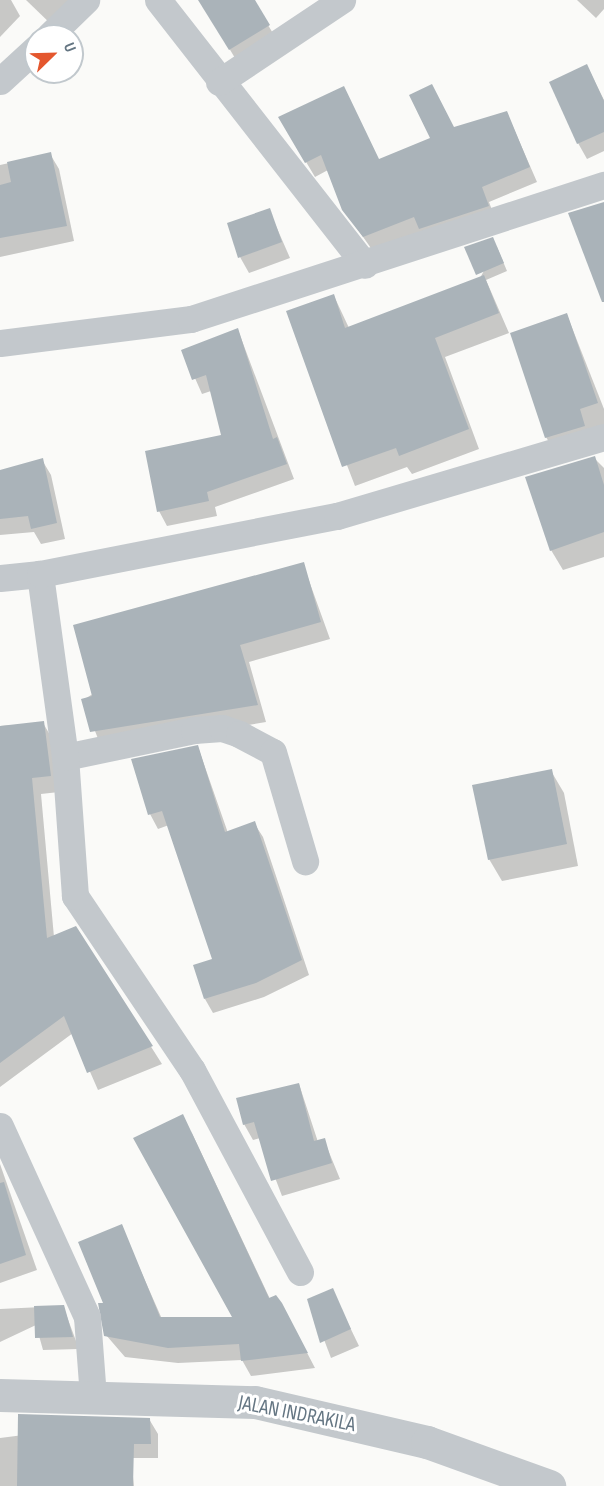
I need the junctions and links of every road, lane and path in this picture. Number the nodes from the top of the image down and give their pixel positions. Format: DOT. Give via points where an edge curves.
graph roads {
  1 [pos="86,0"];
  2 [pos="158,0"];
  3 [pos="342,0"];
  4 [pos="61,24"];
  5 [pos="24,59"];
  6 [pos="0,81"];
  7 [pos="219,82"];
  8 [pos="604,186"];
  9 [pos="364,266"];
  10 [pos="0,343"];
  11 [pos="604,437"];
  12 [pos="40,574"];
  13 [pos="0,578"];
  14 [pos="65,758"];
  15 [pos="305,861"];
  16 [pos="0,1126"];
  17 [pos="300,1272"];
  18 [pos="0,1395"];
  19 [pos="93,1396"];
  20 [pos="549,1486"];
  1 -- 4 [label="street"];
  2 -- 7 [label="street"];
  3 -- 7 [label="street"];
  5 -- 6 [label="street"];
  7 -- 9 [label="street"];
  8 -- 9 [label="street"];
  9 -- 10 [label="street" via="191,319"];
  11 -- 12 [label="street" via="337,516"];
  12 -- 13 [label="street"];
  12 -- 14 [label="street"];
  14 -- 15 [label="street" via="194,730 222,728 239,734 273,753"];
  14 -- 17 [label="street" via="75,896 192,1070"];
  16 -- 19 [label="street" via="87,1317"];
  18 -- 19 [label="street, JALAN INDRAKILA"];
  19 -- 20 [label="street, JALAN INDRAKILA" via="255,1402 427,1442"];
}
